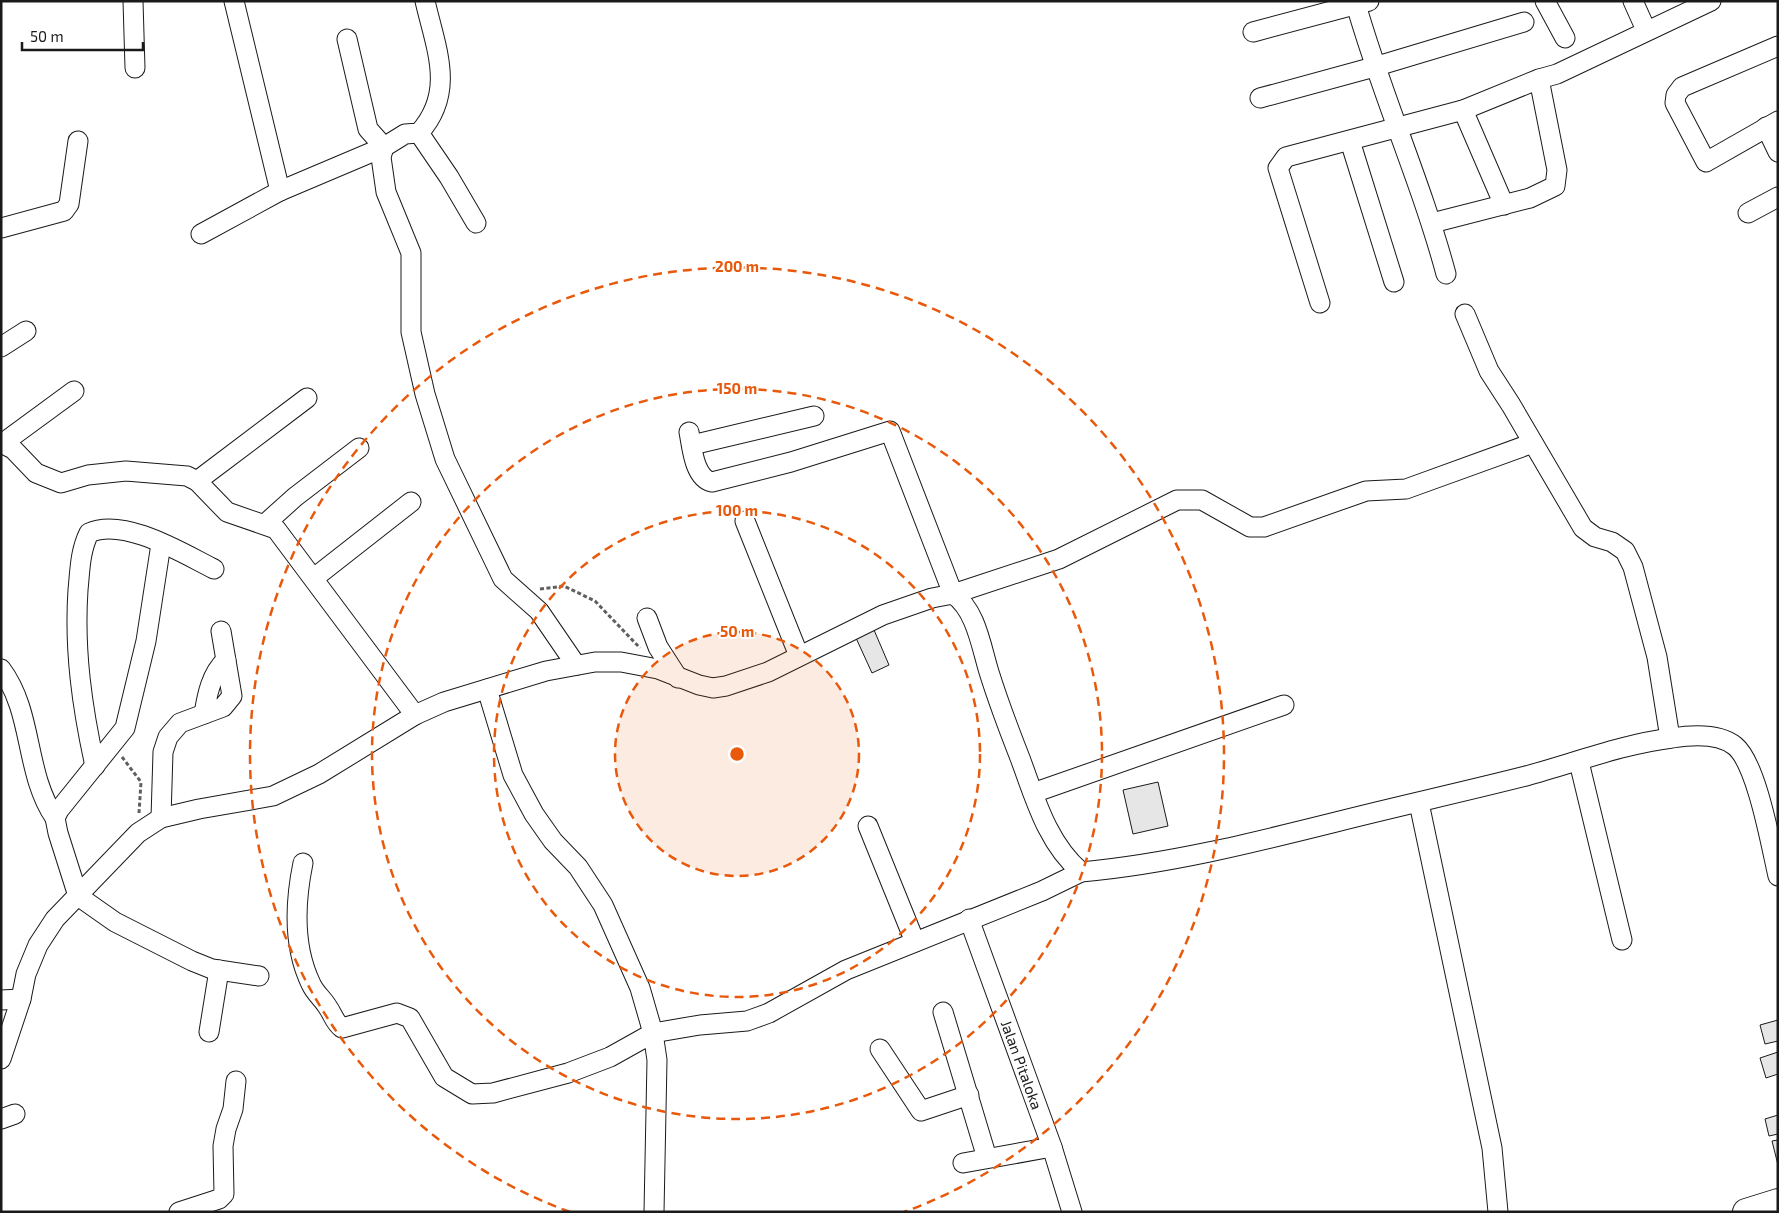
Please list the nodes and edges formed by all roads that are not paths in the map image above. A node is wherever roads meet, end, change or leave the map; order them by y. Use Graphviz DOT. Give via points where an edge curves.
graph roads {
  1 [pos="132,1"];
  2 [pos="234,1"];
  3 [pos="425,1"];
  4 [pos="1545,1"];
  5 [pos="1633,1"];
  6 [pos="1711,1"];
  7 [pos="1360,2"];
  8 [pos="1524,22"];
  9 [pos="1646,30"];
  10 [pos="1253,32"];
  11 [pos="1565,38"];
  12 [pos="347,39"];
  13 [pos="1778,46"];
  14 [pos="135,68"];
  15 [pos="1374,68"];
  16 [pos="1538,79"];
  17 [pos="1260,98"];
  18 [pos="1463,110"];
  19 [pos="1772,124"];
  20 [pos="1397,128"];
  21 [pos="418,133"];
  22 [pos="78,141"];
  23 [pos="1350,141"];
  24 [pos="384,147"];
  25 [pos="1778,152"];
  26 [pos="280,191"];
  27 [pos="1778,198"];
  28 [pos="1504,206"];
  29 [pos="1748,213"];
  30 [pos="476,223"];
  31 [pos="1432,223"];
  32 [pos="1,228"];
  33 [pos="201,234"];
  34 [pos="1446,274"];
  35 [pos="1394,282"];
  36 [pos="1320,303"];
  37 [pos="1465,314"];
  38 [pos="26,331"];
  39 [pos="1,348"];
  40 [pos="74,391"];
  41 [pos="307,398"];
  42 [pos="814,416"];
  43 [pos="2,443"];
  44 [pos="1533,443"];
  45 [pos="359,448"];
  46 [pos="197,481"];
  47 [pos="411,502"];
  48 [pos="745,520"];
  49 [pos="265,524"];
  50 [pos="161,544"];
  51 [pos="214,569"];
  52 [pos="314,578"];
  53 [pos="953,594"];
  54 [pos="647,618"];
  55 [pos="221,631"];
  56 [pos="800,656"];
  57 [pos="576,665"];
  58 [pos="1,669"];
  59 [pos="678,678"];
  60 [pos="487,689"];
  61 [pos="1284,704"];
  62 [pos="415,715"];
  63 [pos="1670,738"];
  64 [pos="1579,762"];
  65 [pos="95,766"];
  66 [pos="1033,792"];
  67 [pos="1419,803"];
  68 [pos="55,818"];
  69 [pos="161,818"];
  70 [pos="868,826"];
  71 [pos="303,863"];
  72 [pos="1081,872"];
  73 [pos="1778,876"];
  74 [pos="78,896"];
  75 [pos="969,919"];
  76 [pos="1622,940"];
  77 [pos="914,942"];
  78 [pos="219,970"];
  79 [pos="259,976"];
  80 [pos="21,998"];
  81 [pos="1,1000"];
  82 [pos="943,1012"];
  83 [pos="209,1032"];
  84 [pos="653,1032"];
  85 [pos="880,1050"];
  86 [pos="1,1058"];
  87 [pos="236,1081"];
  88 [pos="968,1095"];
  89 [pos="1052,1147"];
  90 [pos="987,1158"];
  91 [pos="963,1163"];
  92 [pos="1778,1202"];
  93 [pos="179,1212"];
  94 [pos="654,1212"];
  95 [pos="1072,1212"];
  96 [pos="1498,1212"];
  97 [pos="1746,1212"];
  1 -- 14 [label="street"];
  2 -- 26 [label="street"];
  3 -- 21 [label="street" via="442,80 436,109"];
  4 -- 11 [label="street"];
  5 -- 9 [label="street"];
  6 -- 9 [label="street"];
  7 -- 10 [label="street"];
  7 -- 15 [label="street"];
  8 -- 15 [label="street"];
  9 -- 16 [label="street" via="1558,74"];
  12 -- 24 [label="street" via="368,129"];
  13 -- 19 [label="street" via="1682,87 1675,103 1706,162"];
  15 -- 17 [label="street"];
  15 -- 20 [label="street"];
  16 -- 18 [label="street"];
  16 -- 28 [label="street" via="1557,181 1555,186 1530,198"];
  18 -- 20 [label="street"];
  18 -- 28 [label="street"];
  19 -- 25 [label="street"];
  20 -- 23 [label="street"];
  20 -- 31 [label="street"];
  21 -- 24 [label="street" via="405,134"];
  21 -- 30 [label="street"];
  22 -- 32 [label="street" via="69,204 64,210"];
  23 -- 35 [label="street"];
  23 -- 36 [label="street" via="1286,157 1278,168"];
  24 -- 26 [label="street"];
  24 -- 57 [label="street" via="381,157 386,192 411,253 411,332 425,394 446,460 503,579 539,612"];
  26 -- 33 [label="street"];
  27 -- 29 [label="street"];
  28 -- 31 [label="street"];
  31 -- 34 [label="street"];
  37 -- 44 [label="street" via="1489,371"];
  38 -- 39 [label="street"];
  40 -- 43 [label="street"];
  41 -- 46 [label="street"];
  42 -- 53 [label="street" via="690,438 699,470 707,481 712,482 890,431"];
  43 -- 46 [label="street" via="13,449 36,473 61,482 126,471 187,476"];
  44 -- 53 [label="street" via="1406,489 1366,491 1264,527 1250,527 1202,500 1177,500 1059,559"];
  44 -- 63 [label="street" via="1583,528 1594,537 1612,542 1625,551 1633,567 1657,656"];
  45 -- 49 [label="street"];
  46 -- 49 [label="street" via="227,512"];
  47 -- 52 [label="street"];
  48 -- 56 [label="street"];
  49 -- 52 [label="street" via="276,529"];
  50 -- 51 [label="street"];
  50 -- 65 [label="street" via="146,641 125,728"];
  50 -- 65 [label="street" via="110,528 89,533 83,545 77,605 78,675"];
  52 -- 62 [label="street"];
  53 -- 56 [label="street" via="883,615"];
  53 -- 66 [label="street" via="964,602 971,616"];
  54 -- 59 [label="street" via="661,652"];
  55 -- 69 [label="street" via="232,696 223,707 180,723 168,737 161,768"];
  56 -- 59 [label="street" via="768,672 726,686 714,688"];
  57 -- 59 [label="street" via="621,662 658,669"];
  57 -- 60 [label="street"];
  58 -- 68 [label="street" via="17,696 36,780"];
  60 -- 62 [label="street"];
  60 -- 84 [label="street" via="513,776 534,814 578,867 603,905 640,988"];
  61 -- 66 [label="street"];
  62 -- 69 [label="street" via="319,774 273,796"];
  63 -- 64 [label="street"];
  63 -- 73 [label="street" via="1724,740 1735,746 1746,760 1754,779"];
  64 -- 67 [label="street"];
  64 -- 76 [label="street"];
  65 -- 68 [label="street"];
  66 -- 72 [label="street" via="1058,847"];
  67 -- 72 [label="street" via="1246,845"];
  67 -- 96 [label="street" via="1492,1148"];
  68 -- 74 [label="street"];
  69 -- 74 [label="street" via="138,833"];
  70 -- 77 [label="street"];
  71 -- 84 [label="street" via="297,891 302,954 311,985 337,1024 342,1028 397,1013 410,1018 444,1077 472,1094 493,1093 568,1073 610,1057"];
  72 -- 75 [label="street"];
  74 -- 78 [label="street" via="115,922 192,961"];
  74 -- 80 [label="street" via="55,919 38,945 31,958"];
  75 -- 77 [label="street"];
  75 -- 89 [label="street, Jalan Pitaloka"];
  77 -- 84 [label="street" via="846,970 769,1014 747,1021"];
  78 -- 79 [label="street"];
  78 -- 83 [label="street"];
  80 -- 81 [label="street"];
  80 -- 86 [label="street"];
  82 -- 88 [label="street"];
  84 -- 94 [label="street" via="658,1060"];
  85 -- 88 [label="street" via="921,1111"];
  87 -- 93 [label="street" via="233,1109 222,1146 224,1194 219,1199"];
  88 -- 90 [label="street"];
  89 -- 90 [label="street"];
  89 -- 95 [label="street, Jalan Pitaloka"];
  90 -- 91 [label="street"];
  92 -- 97 [label="highway"];
}
